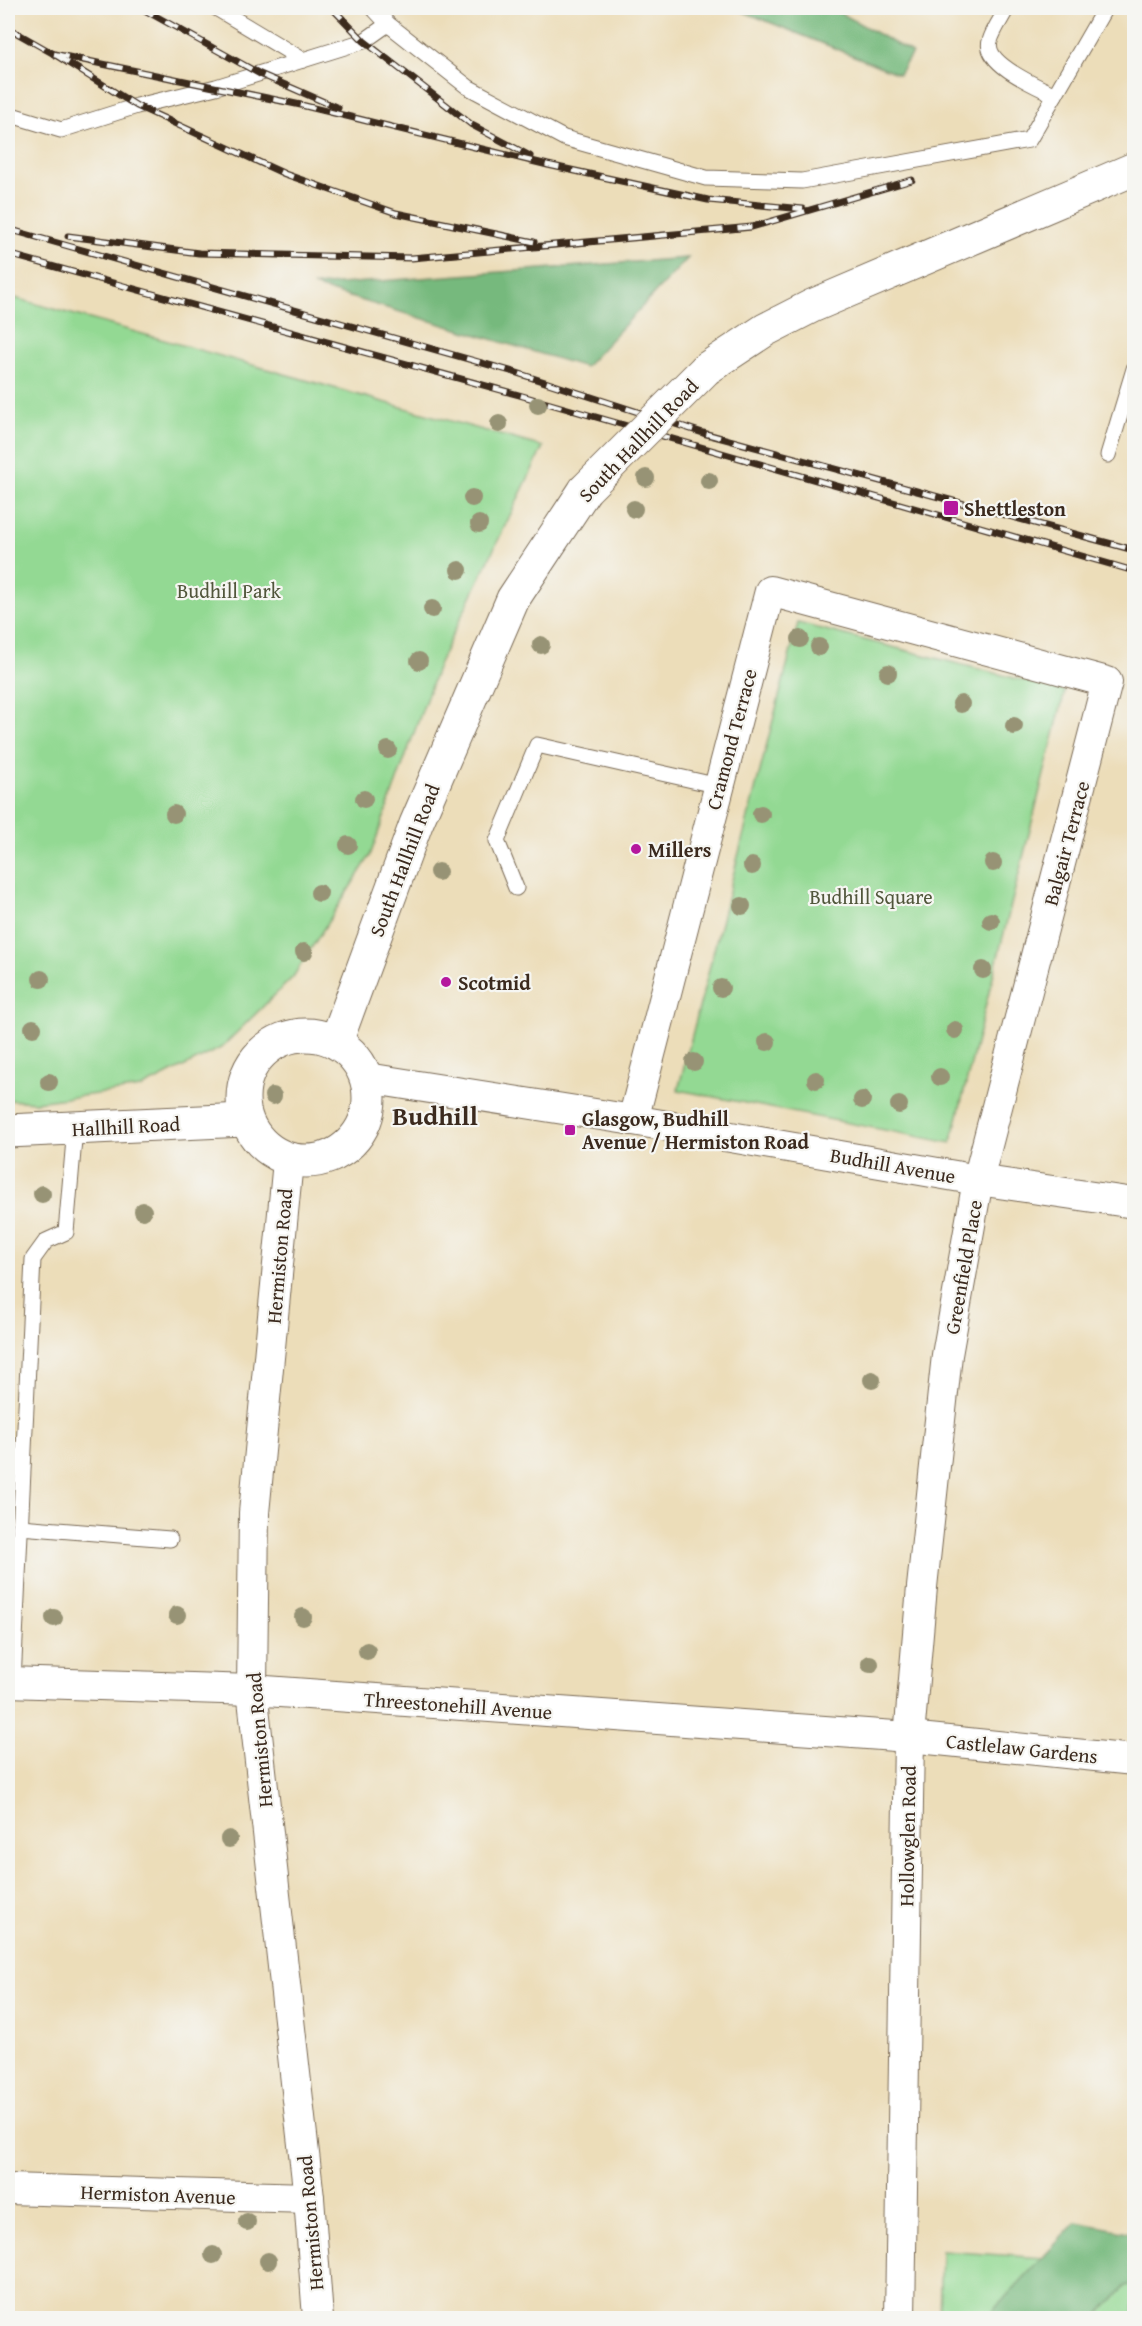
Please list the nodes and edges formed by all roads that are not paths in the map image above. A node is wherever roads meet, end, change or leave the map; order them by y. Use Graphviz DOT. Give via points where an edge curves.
graph roads {
  1 [pos="216,8"];
  2 [pos="373,8"];
  3 [pos="1007,8"];
  4 [pos="1105,8"];
  5 [pos="388,24"];
  6 [pos="303,60"];
  7 [pos="1055,95"];
  8 [pos="8,114"];
  9 [pos="1134,169"];
  10 [pos="1134,369"];
  11 [pos="1108,455"];
  12 [pos="932,636"];
  13 [pos="719,786"];
  14 [pos="516,888"];
  15 [pos="336,1042"];
  16 [pos="367,1078"];
  17 [pos="244,1120"];
  18 [pos="633,1120"];
  19 [pos="75,1128"];
  20 [pos="8,1131"];
  21 [pos="288,1161"];
  22 [pos="978,1180"];
  23 [pos="1134,1203"];
  24 [pos="947,1355"];
  25 [pos="20,1527"];
  26 [pos="170,1539"];
  27 [pos="10,1682"];
  28 [pos="252,1690"];
  29 [pos="909,1737"];
  30 [pos="1134,1760"];
  31 [pos="8,2189"];
  32 [pos="309,2198"];
  33 [pos="318,2319"];
  34 [pos="900,2319"];
  1 -- 6 [label="lane"];
  2 -- 5 [label="lane"];
  3 -- 7 [label="lane" via="989,43 992,56 1008,70"];
  4 -- 7 [label="lane"];
  5 -- 6 [label="lane" via="364,41"];
  5 -- 7 [label="lane" via="468,87 564,138 706,178 802,181 1029,140"];
  6 -- 8 [label="lane" via="61,130"];
  9 -- 15 [label="street, South Hallhill Road, bridge" via="812,306 765,330 706,369 585,490 513,599 416,824"];
  10 -- 11 [label="lane"];
  12 -- 13 [label="street, Cramond Terrace" via="770,591"];
  12 -- 22 [label="street, Balgair Terrace" via="1107,682"];
  13 -- 14 [label="lane" via="537,745 497,841"];
  13 -- 18 [label="street, Cramond Terrace"];
  15 -- 16 [label="street" via="354,1055"];
  15 -- 17 [label="street" via="312,1034 296,1034 260,1052 241,1090"];
  16 -- 18 [label="street, Budhill Avenue"];
  16 -- 21 [label="street" via="369,1113 348,1147 317,1162"];
  17 -- 19 [label="street, Hallhill Road"];
  17 -- 21 [label="street" via="266,1149"];
  18 -- 22 [label="street, Budhill Avenue"];
  19 -- 20 [label="street, Hallhill Road"];
  19 -- 25 [label="lane" via="66,1232 46,1241 33,1259"];
  21 -- 28 [label="street, Hermiston Road" via="254,1513"];
  22 -- 23 [label="street, Budhill Avenue"];
  22 -- 24 [label="street, Greenfield Place"];
  24 -- 29 [label="street, Hollowglen Road"];
  25 -- 26 [label="lane"];
  25 -- 27 [label="lane"];
  27 -- 28 [label="street, Threestonehill Avenue"];
  28 -- 29 [label="street, Threestonehill Avenue"];
  28 -- 32 [label="street, Hermiston Road"];
  29 -- 30 [label="street, Castlelaw Gardens"];
  29 -- 34 [label="street, Hollowglen Road"];
  31 -- 32 [label="street, Hermiston Avenue"];
  32 -- 33 [label="street, Hermiston Road"];
}
